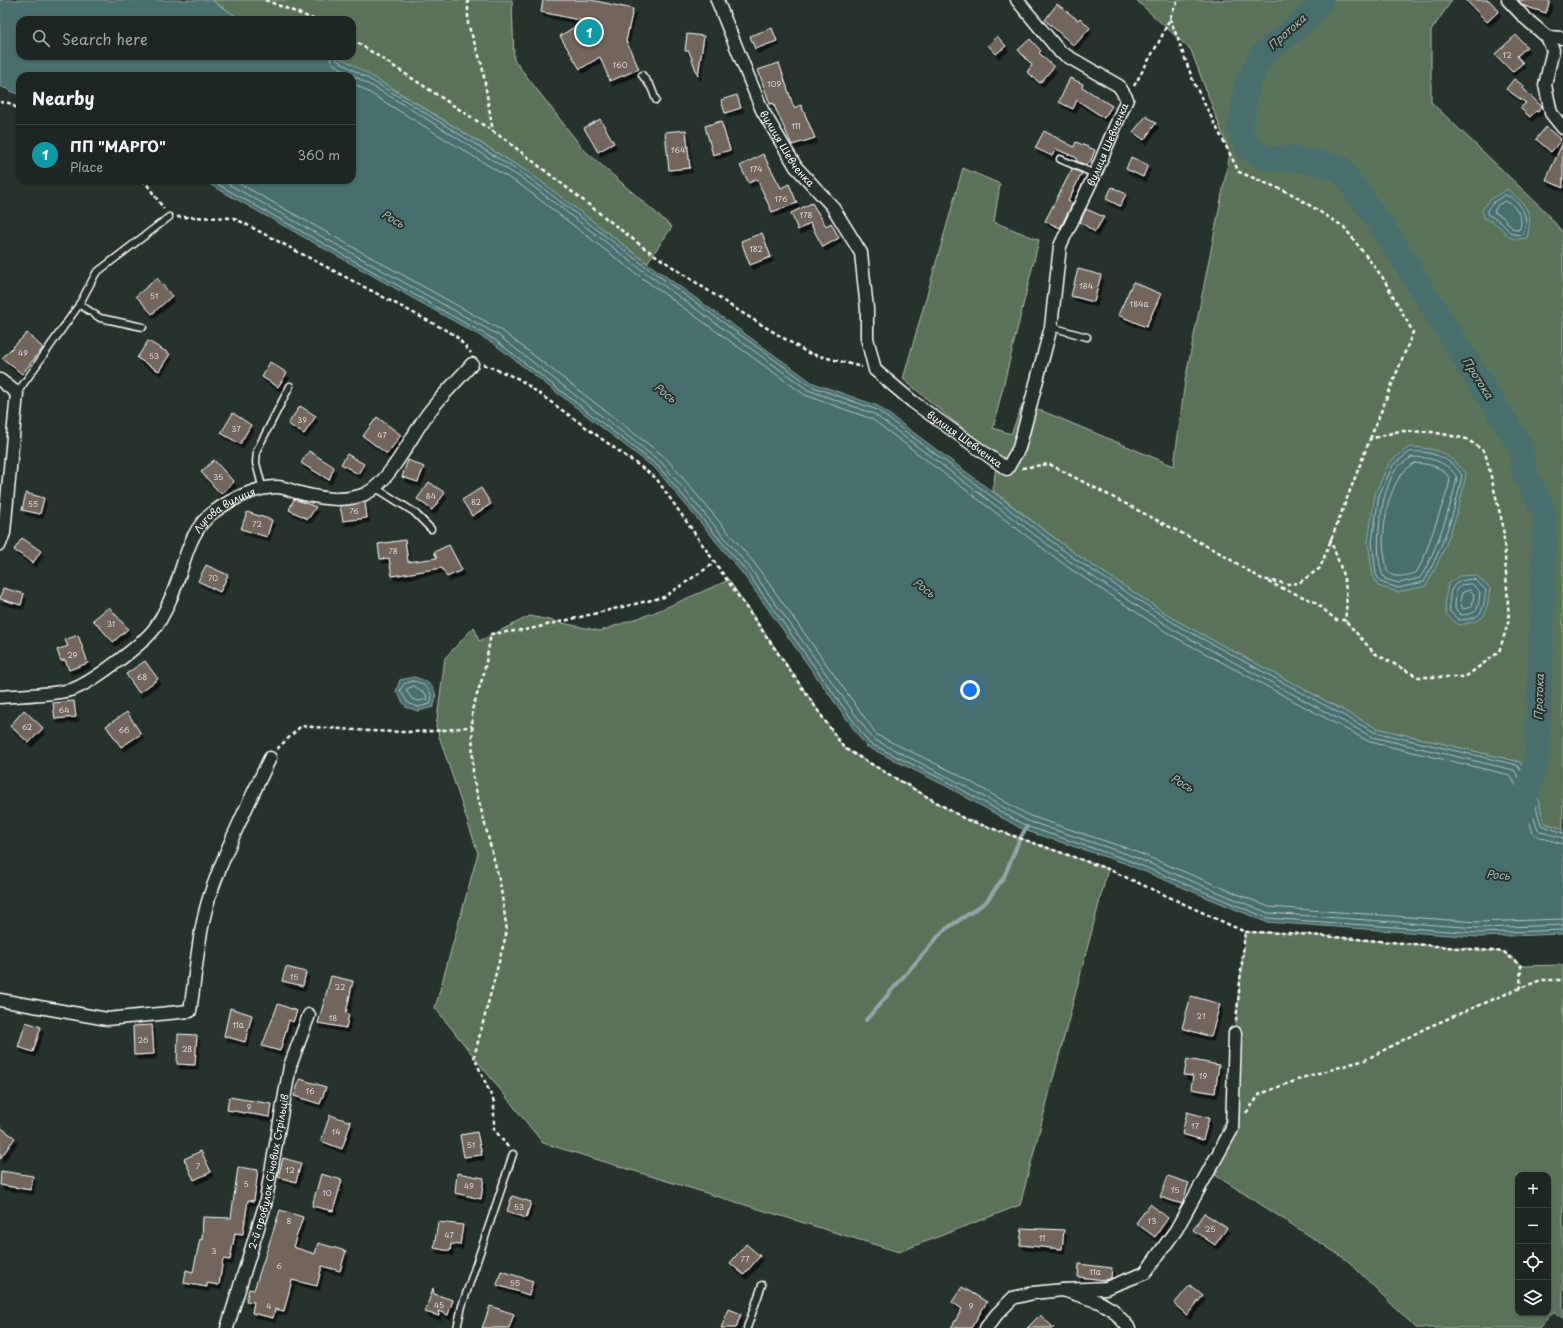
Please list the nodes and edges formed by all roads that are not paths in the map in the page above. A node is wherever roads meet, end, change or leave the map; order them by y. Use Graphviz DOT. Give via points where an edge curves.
graph roads {
  1 [pos="717,0"];
  2 [pos="1017,0"];
  3 [pos="1508,0"];
  4 [pos="1547,37"];
  5 [pos="1563,38"];
  6 [pos="642,75"];
  7 [pos="656,100"];
  8 [pos="1563,128"];
  9 [pos="1060,159"];
  10 [pos="1095,174"];
  11 [pos="169,216"];
  12 [pos="79,304"];
  13 [pos="143,327"];
  14 [pos="1051,327"];
  15 [pos="1087,337"];
  16 [pos="472,364"];
  17 [pos="0,380"];
  18 [pos="290,386"];
  19 [pos="17,393"];
  20 [pos="376,488"];
  21 [pos="263,490"];
  22 [pos="431,529"];
  23 [pos="0,544"];
  24 [pos="0,697"];
  25 [pos="270,758"];
  26 [pos="0,1000"];
  27 [pos="309,1015"];
  28 [pos="1235,1033"];
  29 [pos="513,1154"];
  30 [pos="762,1286"];
  31 [pos="1063,1290"];
  32 [pos="227,1328"];
  33 [pos="457,1328"];
  34 [pos="747,1328"];
  35 [pos="986,1328"];
  36 [pos="1129,1328"];
  1 -- 14 [label="street, вулиця Шевченка" via="762,110 796,167 832,206 861,253 867,309 867,338 875,370 912,402 1007,469 1019,448"];
  2 -- 10 [label="street, вулиця Шевченка" via="1060,52 1119,86 1128,99"];
  3 -- 4 [label="street"];
  4 -- 5 [label="street"];
  4 -- 8 [label="street" via="1552,50 1545,86 1552,113"];
  6 -- 7 [label="lane"];
  9 -- 10 [label="lane"];
  10 -- 14 [label="street, вулиця Шевченка" via="1060,246"];
  11 -- 12 [label="lane" via="96,273"];
  12 -- 13 [label="lane" via="100,318"];
  12 -- 19 [label="lane"];
  14 -- 15 [label="lane"];
  16 -- 20 [label="street, Лугова вулиця" via="431,410"];
  17 -- 19 [label="street"];
  18 -- 21 [label="lane" via="257,450 256,463"];
  19 -- 23 [label="street" via="4,533"];
  20 -- 21 [label="street, Лугова вулиця" via="364,494 342,499 321,498 278,487"];
  20 -- 22 [label="lane" via="414,512"];
  21 -- 24 [label="street, Лугова вулиця" via="244,495 205,519 189,545 167,608 154,630 132,650 82,685 70,690"];
  25 -- 26 [label="street" via="243,815 209,899 190,1012 108,1019"];
  27 -- 32 [label="street, 2-й провулок Січових Стрільців" via="290,1066 265,1205"];
  28 -- 31 [label="street" via="1232,1130 1176,1230 1144,1273 1106,1288"];
  29 -- 33 [label="lane"];
  30 -- 34 [label="lane"];
  31 -- 35 [label="street" via="1013,1298"];
  31 -- 36 [label="street" via="1099,1302 1113,1310"];
}
